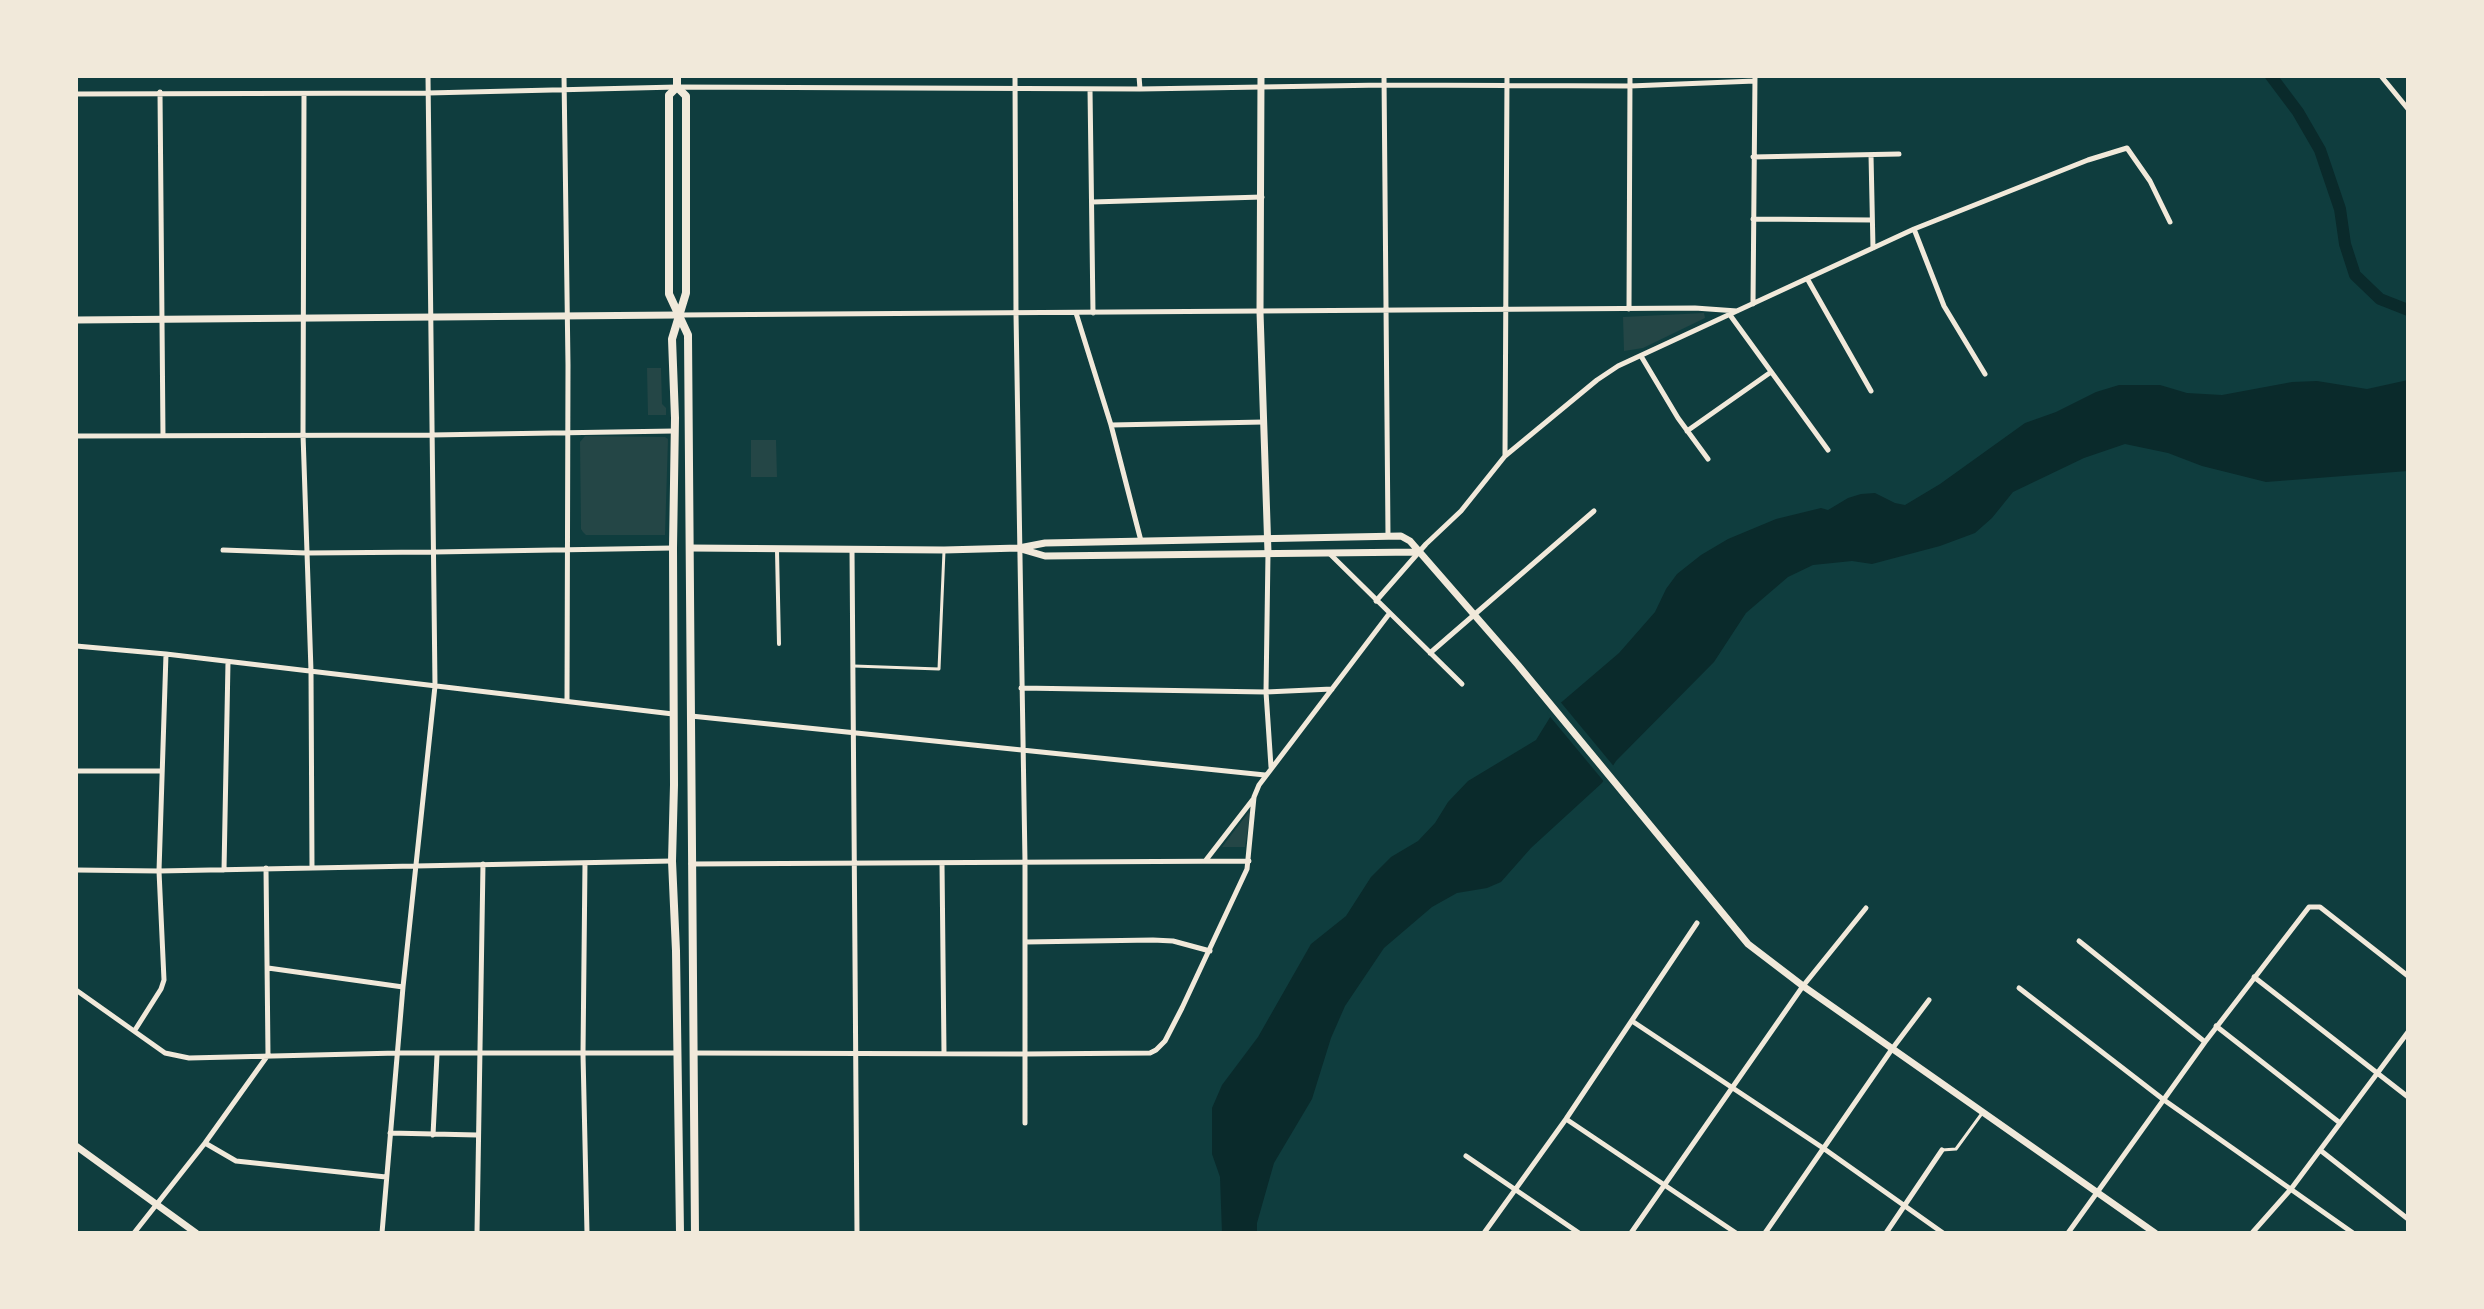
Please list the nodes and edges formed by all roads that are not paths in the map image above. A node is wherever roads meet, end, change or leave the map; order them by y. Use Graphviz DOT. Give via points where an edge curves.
graph roads {
  1 [pos="428,76"];
  2 [pos="564,76"];
  3 [pos="677,76"];
  4 [pos="1015,76"];
  5 [pos="1139,76"];
  6 [pos="1261,76"];
  7 [pos="1384,76"];
  8 [pos="1507,76"];
  9 [pos="1630,76"];
  10 [pos="2381,76"];
  11 [pos="1755,78"];
  12 [pos="1384,85"];
  13 [pos="1261,86"];
  14 [pos="1507,86"];
  15 [pos="1630,86"];
  16 [pos="677,87"];
  17 [pos="1016,88"];
  18 [pos="564,89"];
  19 [pos="1090,89"];
  20 [pos="1140,89"];
  21 [pos="160,92"];
  22 [pos="428,93"];
  23 [pos="76,94"];
  24 [pos="304,94"];
  25 [pos="2408,109"];
  26 [pos="1899,154"];
  27 [pos="1871,155"];
  28 [pos="1753,157"];
  29 [pos="1262,197"];
  30 [pos="1092,202"];
  31 [pos="1753,219"];
  32 [pos="1872,220"];
  33 [pos="2170,222"];
  34 [pos="1914,229"];
  35 [pos="1873,248"];
  36 [pos="1808,280"];
  37 [pos="1753,304"];
  38 [pos="1629,309"];
  39 [pos="1387,310"];
  40 [pos="1507,311"];
  41 [pos="1260,312"];
  42 [pos="1076,313"];
  43 [pos="1093,313"];
  44 [pos="1734,313"];
  45 [pos="1016,314"];
  46 [pos="678,315"];
  47 [pos="567,316"];
  48 [pos="161,318"];
  49 [pos="304,318"];
  50 [pos="430,319"];
  51 [pos="76,320"];
  52 [pos="1641,356"];
  53 [pos="1771,372"];
  54 [pos="1985,374"];
  55 [pos="1871,391"];
  56 [pos="1264,422"];
  57 [pos="1111,425"];
  58 [pos="675,431"];
  59 [pos="1687,431"];
  60 [pos="568,433"];
  61 [pos="303,434"];
  62 [pos="431,435"];
  63 [pos="76,436"];
  64 [pos="163,436"];
  65 [pos="1828,450"];
  66 [pos="1505,456"];
  67 [pos="1708,459"];
  68 [pos="1594,511"];
  69 [pos="1388,535"];
  70 [pos="1267,538"];
  71 [pos="1141,542"];
  72 [pos="690,547"];
  73 [pos="673,548"];
  74 [pos="1019,548"];
  75 [pos="852,549"];
  76 [pos="223,550"];
  77 [pos="568,550"];
  78 [pos="944,550"];
  79 [pos="777,551"];
  80 [pos="434,552"];
  81 [pos="1419,552"];
  82 [pos="306,553"];
  83 [pos="1268,553"];
  84 [pos="1330,554"];
  85 [pos="1376,601"];
  86 [pos="1473,613"];
  87 [pos="1389,614"];
  88 [pos="779,644"];
  89 [pos="76,646"];
  90 [pos="1430,653"];
  91 [pos="166,654"];
  92 [pos="228,662"];
  93 [pos="854,666"];
  94 [pos="311,671"];
  95 [pos="1462,684"];
  96 [pos="435,686"];
  97 [pos="1021,688"];
  98 [pos="1332,689"];
  99 [pos="1266,692"];
  100 [pos="567,701"];
  101 [pos="673,714"];
  102 [pos="690,716"];
  103 [pos="853,731"];
  104 [pos="1021,751"];
  105 [pos="1271,768"];
  106 [pos="76,771"];
  107 [pos="161,771"];
  108 [pos="1265,775"];
  109 [pos="1254,797"];
  110 [pos="672,861"];
  111 [pos="1025,861"];
  112 [pos="1206,861"];
  113 [pos="1249,861"];
  114 [pos="585,863"];
  115 [pos="942,863"];
  116 [pos="483,864"];
  117 [pos="691,864"];
  118 [pos="854,865"];
  119 [pos="417,866"];
  120 [pos="312,867"];
  121 [pos="266,868"];
  122 [pos="76,870"];
  123 [pos="224,870"];
  124 [pos="159,871"];
  125 [pos="1866,908"];
  126 [pos="1697,923"];
  127 [pos="2079,941"];
  128 [pos="1025,942"];
  129 [pos="1210,951"];
  130 [pos="268,968"];
  131 [pos="2408,976"];
  132 [pos="2254,977"];
  133 [pos="1803,986"];
  134 [pos="403,987"];
  135 [pos="2019,988"];
  136 [pos="76,990"];
  137 [pos="1929,1000"];
  138 [pos="1632,1021"];
  139 [pos="2216,1026"];
  140 [pos="135,1030"];
  141 [pos="2408,1032"];
  142 [pos="2205,1042"];
  143 [pos="1892,1049"];
  144 [pos="398,1053"];
  145 [pos="677,1053"];
  146 [pos="694,1053"];
  147 [pos="855,1053"];
  148 [pos="944,1053"];
  149 [pos="583,1054"];
  150 [pos="1026,1054"];
  151 [pos="268,1055"];
  152 [pos="437,1055"];
  153 [pos="480,1055"];
  154 [pos="2377,1073"];
  155 [pos="1732,1087"];
  156 [pos="2408,1097"];
  157 [pos="2164,1100"];
  158 [pos="1983,1112"];
  159 [pos="1566,1119"];
  160 [pos="1025,1123"];
  161 [pos="2340,1123"];
  162 [pos="390,1133"];
  163 [pos="433,1135"];
  164 [pos="477,1135"];
  165 [pos="205,1143"];
  166 [pos="76,1146"];
  167 [pos="1823,1148"];
  168 [pos="1942,1150"];
  169 [pos="2320,1150"];
  170 [pos="1466,1156"];
  171 [pos="386,1177"];
  172 [pos="1664,1184"];
  173 [pos="2291,1189"];
  174 [pos="1515,1190"];
  175 [pos="2098,1192"];
  176 [pos="155,1204"];
  177 [pos="1905,1205"];
  178 [pos="2408,1219"];
  179 [pos="134,1233"];
  180 [pos="196,1233"];
  181 [pos="382,1233"];
  182 [pos="477,1233"];
  183 [pos="587,1233"];
  184 [pos="680,1233"];
  185 [pos="695,1233"];
  186 [pos="857,1233"];
  187 [pos="1484,1233"];
  188 [pos="1579,1233"];
  189 [pos="1631,1233"];
  190 [pos="1736,1233"];
  191 [pos="1765,1233"];
  192 [pos="1886,1233"];
  193 [pos="1943,1233"];
  194 [pos="2068,1233"];
  195 [pos="2155,1233"];
  196 [pos="2252,1233"];
  197 [pos="2353,1233"];
  1 -- 22 [label="street"];
  2 -- 18 [label="street"];
  3 -- 16 [label="main road"];
  4 -- 17 [label="street"];
  5 -- 20 [label="street"];
  6 -- 13 [label="main road"];
  7 -- 12 [label="street"];
  8 -- 14 [label="street"];
  9 -- 15 [label="street"];
  10 -- 25 [label="street"];
  11 -- 15 [label="street"];
  11 -- 28 [label="street"];
  12 -- 13 [label="street"];
  12 -- 14 [label="street"];
  12 -- 39 [label="street"];
  13 -- 20 [label="street"];
  13 -- 29 [label="main road"];
  14 -- 15 [label="street"];
  14 -- 40 [label="street"];
  15 -- 38 [label="street"];
  16 -- 17 [label="street"];
  16 -- 18 [label="street"];
  16 -- 46 [label="main road" via="686,96 686,293"];
  16 -- 46 [label="main road" via="669,95 669,294"];
  17 -- 19 [label="street"];
  17 -- 45 [label="street"];
  18 -- 22 [label="street"];
  18 -- 47 [label="street"];
  19 -- 20 [label="street"];
  19 -- 30 [label="street"];
  21 -- 23 [label="street"];
  21 -- 24 [label="street"];
  21 -- 48 [label="street"];
  22 -- 24 [label="street"];
  22 -- 50 [label="street"];
  24 -- 49 [label="street"];
  26 -- 27 [label="street"];
  27 -- 28 [label="street"];
  27 -- 32 [label="street"];
  28 -- 31 [label="street"];
  29 -- 30 [label="street"];
  29 -- 41 [label="main road"];
  30 -- 43 [label="street"];
  31 -- 32 [label="street"];
  31 -- 37 [label="street"];
  32 -- 35 [label="street"];
  33 -- 34 [label="street" via="2127,148"];
  34 -- 35 [label="street"];
  34 -- 54 [label="street" via="1944,306"];
  35 -- 36 [label="street"];
  36 -- 37 [label="street"];
  36 -- 55 [label="street"];
  37 -- 44 [label="street"];
  38 -- 40 [label="street"];
  38 -- 44 [label="street"];
  39 -- 40 [label="street"];
  39 -- 41 [label="street"];
  39 -- 69 [label="street"];
  40 -- 66 [label="street"];
  41 -- 43 [label="street"];
  41 -- 56 [label="main road"];
  42 -- 43 [label="street"];
  42 -- 45 [label="street"];
  42 -- 57 [label="street"];
  44 -- 52 [label="street"];
  44 -- 53 [label="street"];
  45 -- 46 [label="street"];
  45 -- 74 [label="street"];
  46 -- 47 [label="main road"];
  46 -- 58 [label="main road" via="672,339"];
  46 -- 72 [label="main road" via="688,335"];
  47 -- 50 [label="main road"];
  47 -- 60 [label="street"];
  48 -- 49 [label="main road"];
  48 -- 51 [label="main road"];
  48 -- 64 [label="street"];
  49 -- 50 [label="main road"];
  49 -- 61 [label="street"];
  50 -- 62 [label="street"];
  52 -- 59 [label="street"];
  52 -- 66 [label="street" via="1597,380"];
  53 -- 59 [label="street"];
  53 -- 65 [label="street"];
  56 -- 57 [label="street"];
  56 -- 70 [label="main road"];
  57 -- 71 [label="street"];
  58 -- 60 [label="street"];
  58 -- 73 [label="main road"];
  59 -- 67 [label="street"];
  60 -- 62 [label="street"];
  60 -- 77 [label="street"];
  61 -- 62 [label="street"];
  61 -- 64 [label="street"];
  61 -- 82 [label="street"];
  62 -- 80 [label="street"];
  63 -- 64 [label="street"];
  66 -- 81 [label="street"];
  68 -- 86 [label="street"];
  69 -- 70 [label="main road"];
  69 -- 81 [label="main road" via="1401,536"];
  70 -- 71 [label="main road"];
  70 -- 83 [label="main road"];
  71 -- 74 [label="main road"];
  72 -- 73 [label="main road"];
  72 -- 79 [label="main road"];
  72 -- 102 [label="main road"];
  73 -- 77 [label="street"];
  73 -- 101 [label="main road"];
  74 -- 78 [label="main road"];
  74 -- 83 [label="main road" via="1045,556"];
  74 -- 97 [label="street"];
  75 -- 78 [label="main road"];
  75 -- 79 [label="main road"];
  75 -- 93 [label="street"];
  76 -- 82 [label="street"];
  77 -- 80 [label="street"];
  77 -- 100 [label="street"];
  78 -- 93 [label="lane" via="939,669"];
  79 -- 88 [label="street"];
  80 -- 82 [label="street"];
  80 -- 96 [label="street"];
  81 -- 84 [label="main road"];
  81 -- 85 [label="street"];
  81 -- 86 [label="main road"];
  82 -- 94 [label="street"];
  83 -- 84 [label="main road"];
  83 -- 99 [label="street"];
  84 -- 85 [label="street"];
  85 -- 87 [label="street"];
  86 -- 90 [label="street"];
  86 -- 133 [label="main road" via="1723,916 1762,956"];
  87 -- 90 [label="street"];
  87 -- 98 [label="street"];
  89 -- 91 [label="street"];
  90 -- 95 [label="street"];
  91 -- 92 [label="street"];
  91 -- 107 [label="street"];
  92 -- 94 [label="street"];
  92 -- 123 [label="street"];
  93 -- 103 [label="street"];
  94 -- 96 [label="street"];
  94 -- 120 [label="street"];
  96 -- 100 [label="street"];
  96 -- 119 [label="street"];
  97 -- 99 [label="street"];
  97 -- 104 [label="street"];
  98 -- 99 [label="street"];
  98 -- 105 [label="street"];
  99 -- 105 [label="street"];
  100 -- 101 [label="street"];
  101 -- 110 [label="main road"];
  102 -- 103 [label="street"];
  102 -- 117 [label="main road"];
  103 -- 104 [label="street"];
  103 -- 118 [label="street"];
  104 -- 108 [label="street"];
  104 -- 111 [label="street"];
  105 -- 108 [label="street"];
  106 -- 107 [label="street"];
  107 -- 124 [label="street"];
  108 -- 109 [label="street"];
  109 -- 112 [label="street"];
  109 -- 113 [label="street"];
  110 -- 114 [label="street"];
  110 -- 145 [label="main road"];
  111 -- 112 [label="street"];
  111 -- 115 [label="street"];
  111 -- 128 [label="street"];
  112 -- 113 [label="street"];
  113 -- 129 [label="street"];
  114 -- 116 [label="street"];
  114 -- 149 [label="street"];
  115 -- 118 [label="street"];
  115 -- 148 [label="street"];
  116 -- 119 [label="street"];
  116 -- 153 [label="street"];
  117 -- 118 [label="street"];
  117 -- 146 [label="main road"];
  118 -- 147 [label="street"];
  119 -- 120 [label="street"];
  119 -- 134 [label="street"];
  120 -- 121 [label="street"];
  121 -- 123 [label="street"];
  121 -- 130 [label="street"];
  122 -- 124 [label="street"];
  123 -- 124 [label="street"];
  124 -- 140 [label="street" via="164,980"];
  125 -- 133 [label="street"];
  126 -- 138 [label="street"];
  127 -- 142 [label="street"];
  128 -- 129 [label="street" via="1163,941"];
  128 -- 150 [label="street"];
  129 -- 150 [label="street" via="1165,1041 1150,1053"];
  130 -- 134 [label="street"];
  130 -- 151 [label="street"];
  131 -- 132 [label="street" via="2315,905"];
  132 -- 139 [label="street"];
  132 -- 154 [label="street"];
  133 -- 143 [label="main road"];
  133 -- 155 [label="street"];
  134 -- 144 [label="street"];
  135 -- 157 [label="street"];
  136 -- 140 [label="street"];
  137 -- 143 [label="street"];
  138 -- 155 [label="street"];
  138 -- 159 [label="street"];
  139 -- 142 [label="street"];
  139 -- 161 [label="street"];
  140 -- 151 [label="street" via="165,1053 189,1058"];
  141 -- 154 [label="street"];
  142 -- 157 [label="street"];
  143 -- 158 [label="main road"];
  143 -- 167 [label="street"];
  144 -- 151 [label="street"];
  144 -- 152 [label="street"];
  144 -- 162 [label="street"];
  145 -- 149 [label="street"];
  145 -- 184 [label="main road"];
  146 -- 147 [label="street"];
  146 -- 185 [label="main road"];
  147 -- 148 [label="street"];
  147 -- 186 [label="street"];
  148 -- 150 [label="street"];
  149 -- 153 [label="street"];
  149 -- 183 [label="street"];
  150 -- 160 [label="street"];
  151 -- 165 [label="street"];
  152 -- 153 [label="street"];
  152 -- 163 [label="street"];
  153 -- 164 [label="street"];
  154 -- 156 [label="street"];
  154 -- 161 [label="street"];
  155 -- 167 [label="street"];
  155 -- 172 [label="street"];
  157 -- 173 [label="street"];
  157 -- 175 [label="street"];
  158 -- 168 [label="lane" via="1956,1149"];
  158 -- 175 [label="main road"];
  159 -- 172 [label="street"];
  159 -- 174 [label="street"];
  161 -- 169 [label="street"];
  162 -- 163 [label="street"];
  162 -- 171 [label="street"];
  163 -- 164 [label="street"];
  164 -- 182 [label="street"];
  165 -- 171 [label="street" via="236,1161"];
  165 -- 176 [label="street"];
  166 -- 176 [label="main road"];
  167 -- 177 [label="street"];
  167 -- 191 [label="street"];
  168 -- 177 [label="street"];
  169 -- 173 [label="street"];
  169 -- 178 [label="street"];
  170 -- 174 [label="street"];
  171 -- 181 [label="street"];
  172 -- 189 [label="street"];
  172 -- 190 [label="street"];
  173 -- 196 [label="street"];
  173 -- 197 [label="street"];
  174 -- 187 [label="street"];
  174 -- 188 [label="street"];
  175 -- 194 [label="street"];
  175 -- 195 [label="main road"];
  176 -- 179 [label="street"];
  176 -- 180 [label="main road"];
  177 -- 192 [label="street"];
  177 -- 193 [label="street"];
}
